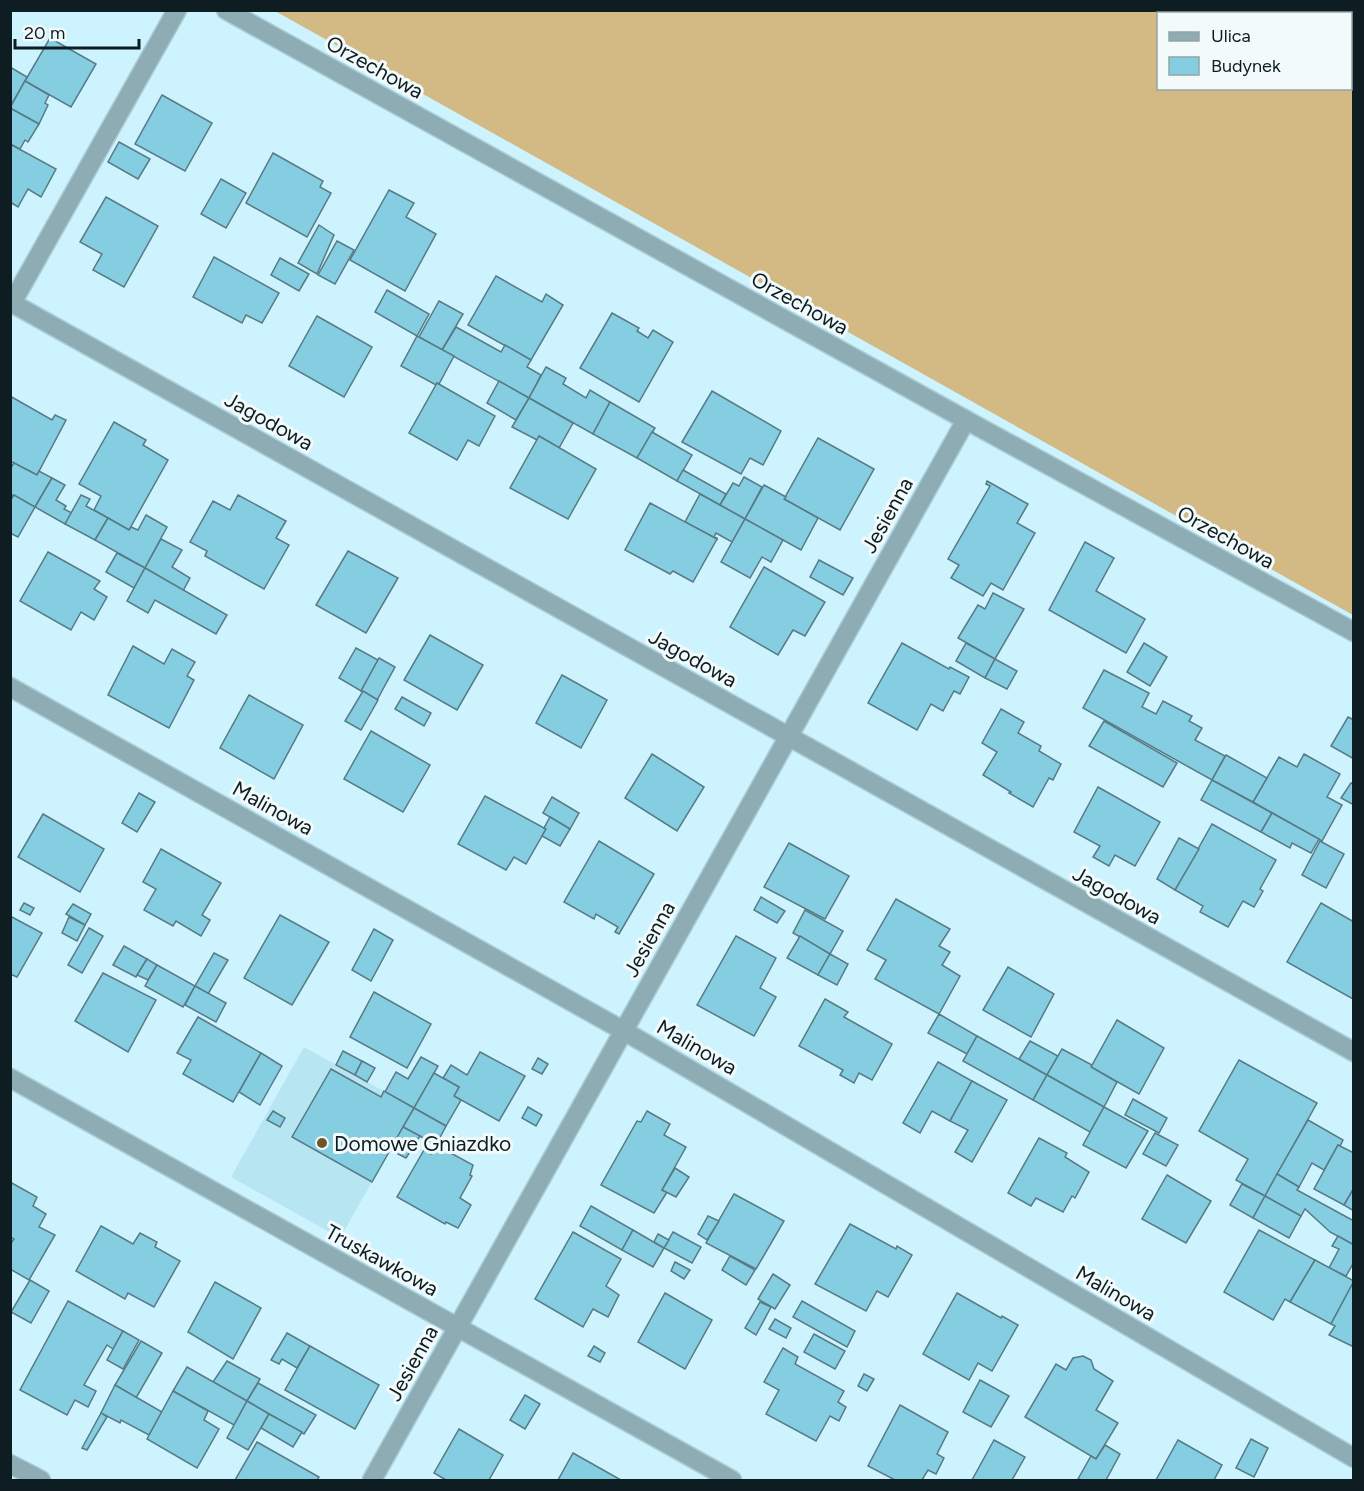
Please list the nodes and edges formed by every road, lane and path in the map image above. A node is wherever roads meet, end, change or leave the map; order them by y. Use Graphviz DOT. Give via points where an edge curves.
graph roads {
  1 [pos="177,10"];
  2 [pos="226,10"];
  3 [pos="11,303"];
  4 [pos="966,420"];
  5 [pos="1353,632"];
  6 [pos="10,687"];
  7 [pos="789,737"];
  8 [pos="624,1031"];
  9 [pos="1353,1052"];
  10 [pos="10,1078"];
  11 [pos="458,1328"];
  12 [pos="1353,1458"];
  13 [pos="10,1464"];
  14 [pos="41,1480"];
  15 [pos="372,1480"];
  16 [pos="732,1480"];
  1 -- 3 [label="street"];
  2 -- 4 [label="street, Orzechowa"];
  3 -- 7 [label="street, Jagodowa"];
  4 -- 5 [label="street, Orzechowa"];
  4 -- 7 [label="street, Jesienna"];
  6 -- 8 [label="street, Malinowa"];
  7 -- 8 [label="street, Jesienna"];
  7 -- 9 [label="street, Jagodowa"];
  8 -- 11 [label="street, Jesienna"];
  8 -- 12 [label="street, Malinowa"];
  10 -- 11 [label="street, Truskawkowa"];
  11 -- 15 [label="street, Jesienna"];
  11 -- 16 [label="street, Truskawkowa"];
  13 -- 14 [label="street"];
}
